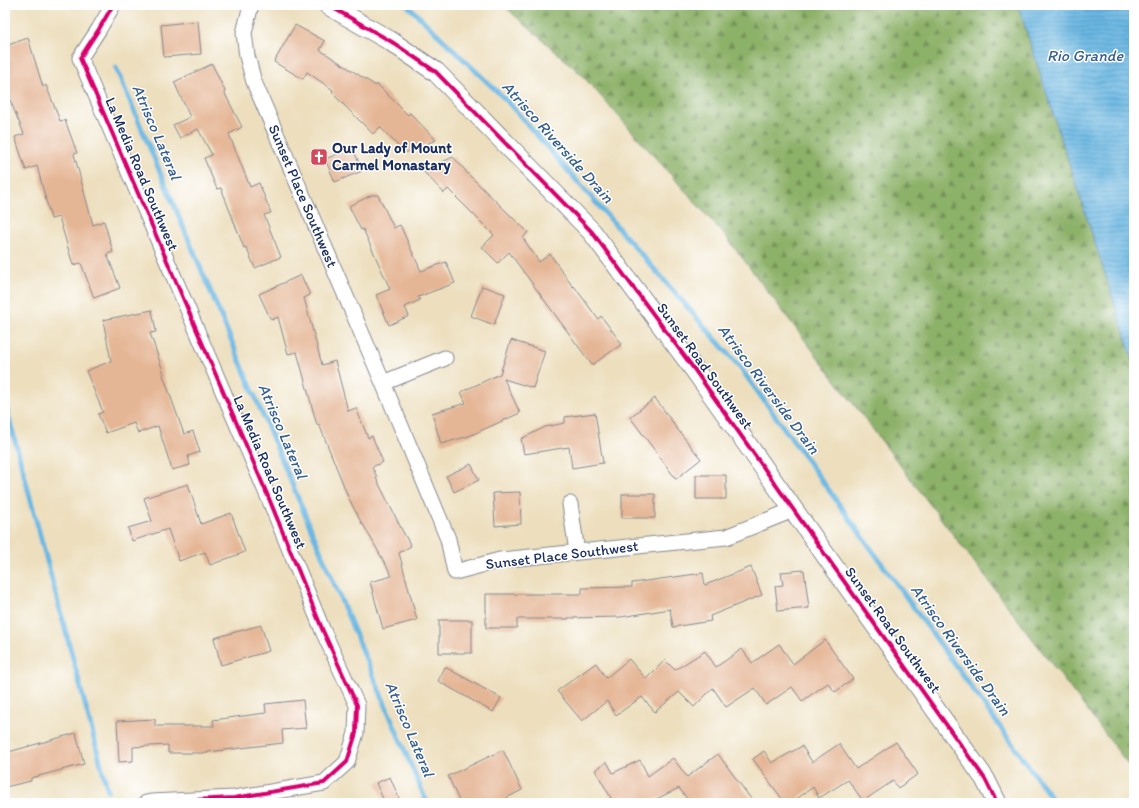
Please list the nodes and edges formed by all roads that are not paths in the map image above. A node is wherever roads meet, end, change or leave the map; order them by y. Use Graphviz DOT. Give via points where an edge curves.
graph roads {
  1 [pos="113,5"];
  2 [pos="251,5"];
  3 [pos="328,5"];
  4 [pos="445,358"];
  5 [pos="383,383"];
  6 [pos="570,504"];
  7 [pos="793,510"];
  8 [pos="577,552"];
  9 [pos="235,800"];
  10 [pos="146,803"];
  11 [pos="997,803"];
  1 -- 9 [label="street, La Media Road Southwest" via="80,58 323,631 357,705 356,733 347,762 324,783"];
  2 -- 5 [label="street, Sunset Place Southwest" via="244,33 254,82"];
  3 -- 7 [label="street, Sunset Road Southwest" via="392,42 436,72 592,232 694,369"];
  4 -- 5 [label="street"];
  5 -- 8 [label="street, Sunset Place Southwest" via="448,539 455,572 500,560"];
  6 -- 8 [label="street"];
  7 -- 8 [label="street, Sunset Place Southwest" via="726,537"];
  7 -- 11 [label="street, Sunset Road Southwest" via="985,779"];
  9 -- 10 [label="street, La Media Road Southwest"];
}
